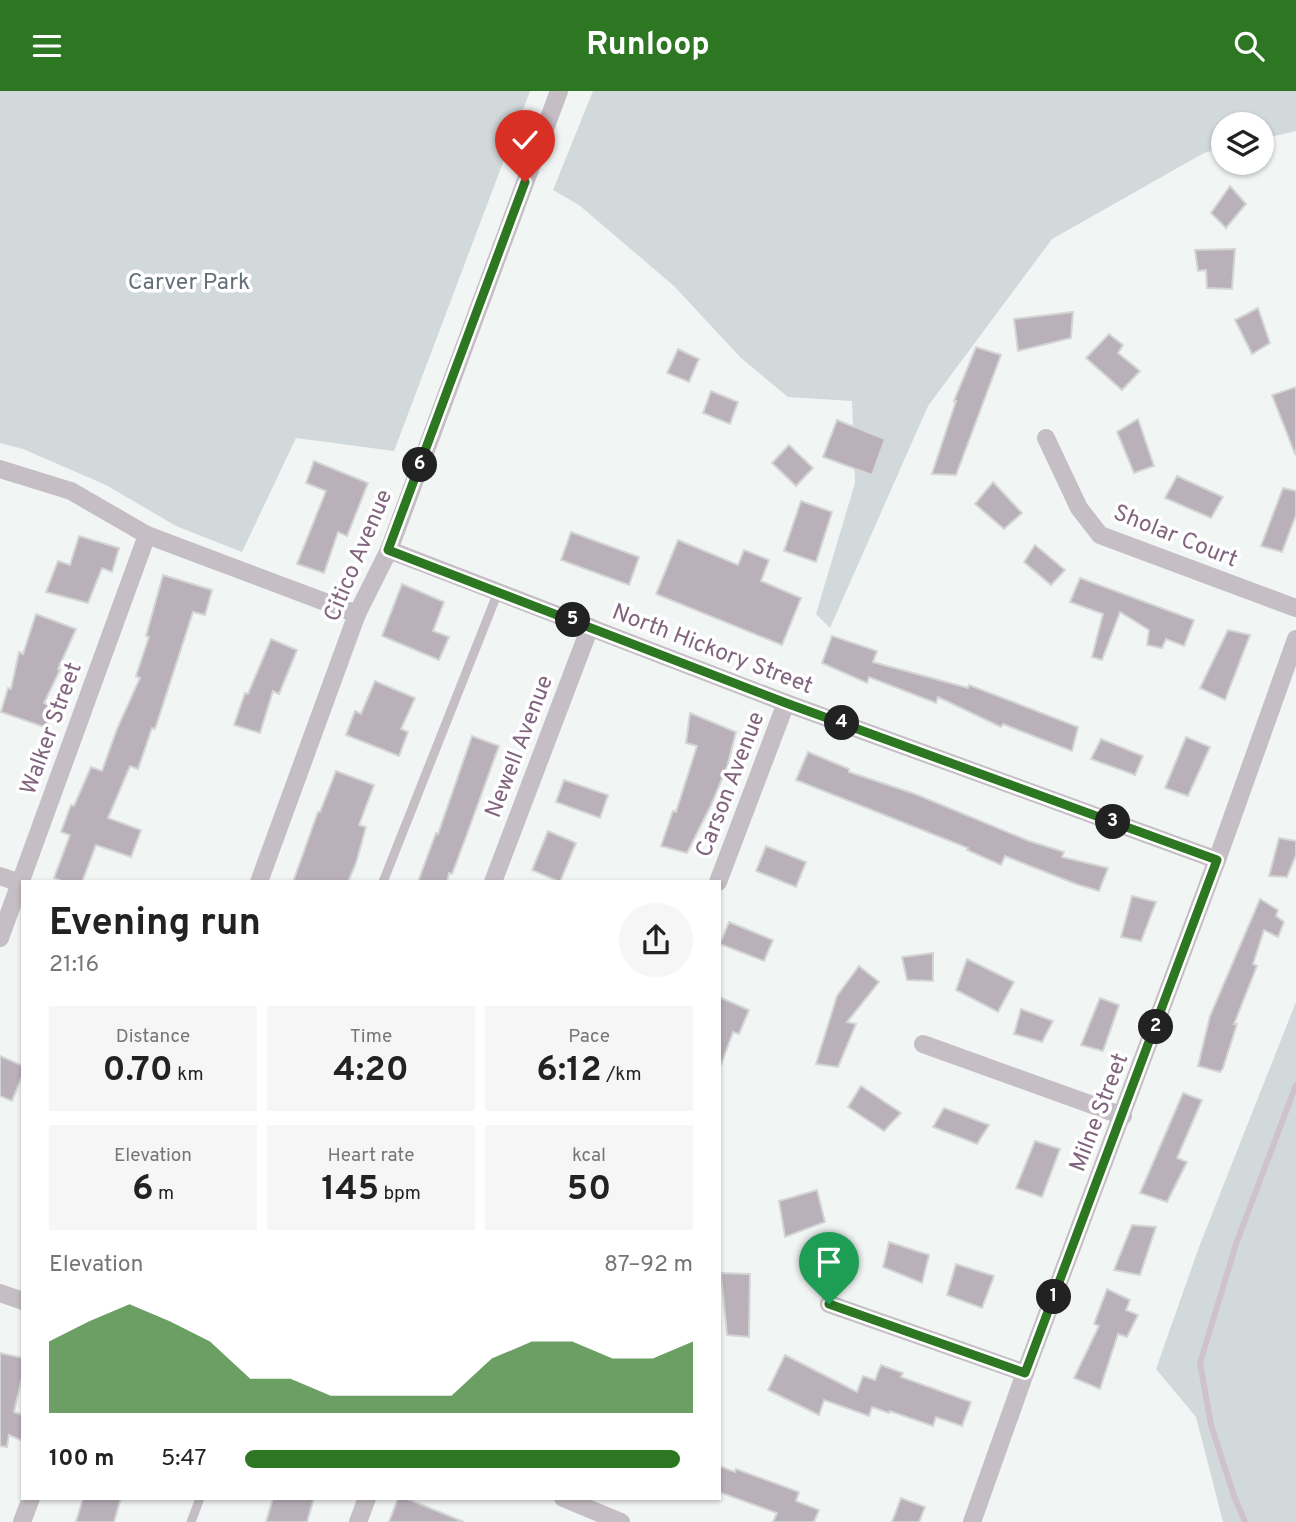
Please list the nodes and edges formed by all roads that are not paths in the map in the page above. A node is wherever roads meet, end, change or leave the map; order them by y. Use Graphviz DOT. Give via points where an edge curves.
graph roads {
  1 [pos="559,91"];
  2 [pos="1046,438"];
  3 [pos="0,470"];
  4 [pos="147,535"];
  5 [pos="388,550"];
  6 [pos="498,592"];
  7 [pos="1296,608"];
  8 [pos="357,614"];
  9 [pos="590,627"];
  10 [pos="1296,639"];
  11 [pos="786,703"];
  12 [pos="1217,860"];
  13 [pos="0,876"];
  14 [pos="22,880"];
  15 [pos="260,880"];
  16 [pos="384,880"];
  17 [pos="494,880"];
  18 [pos="719,880"];
  19 [pos="21,883"];
  20 [pos="0,938"];
  21 [pos="923,1044"];
  22 [pos="1123,1116"];
  23 [pos="0,1293"];
  24 [pos="21,1300"];
  25 [pos="829,1304"];
  26 [pos="1025,1373"];
  27 [pos="30,1500"];
  28 [pos="199,1500"];
  29 [pos="366,1500"];
  30 [pos="568,1500"];
  31 [pos="22,1522"];
  32 [pos="191,1522"];
  33 [pos="358,1522"];
  34 [pos="621,1522"];
  35 [pos="972,1522"];
  1 -- 5 [label="street, Citico Avenue"];
  2 -- 7 [label="street, Sholar Court" via="1079,508 1100,535"];
  3 -- 4 [label="street" via="71,491"];
  4 -- 8 [label="street"];
  4 -- 14 [label="street, Walker Street"];
  5 -- 6 [label="street, North Hickory Street"];
  5 -- 8 [label="street, Citico Avenue"];
  6 -- 9 [label="street, North Hickory Street"];
  6 -- 16 [label="lane"];
  8 -- 15 [label="street, Citico Avenue"];
  9 -- 11 [label="street, North Hickory Street"];
  9 -- 17 [label="street, Newell Avenue"];
  10 -- 12 [label="street, Milne Street"];
  11 -- 12 [label="street, North Hickory Street"];
  11 -- 18 [label="street, Carson Avenue"];
  12 -- 22 [label="street, Milne Street"];
  13 -- 19 [label="street"];
  19 -- 20 [label="street, Walker Street"];
  21 -- 22 [label="street"];
  22 -- 26 [label="street, Milne Street"];
  23 -- 24 [label="street"];
  25 -- 26 [label="street"];
  26 -- 35 [label="street, Milne Street"];
  27 -- 31 [label="street"];
  28 -- 32 [label="lane"];
  29 -- 33 [label="street"];
  30 -- 34 [label="street"];
}
